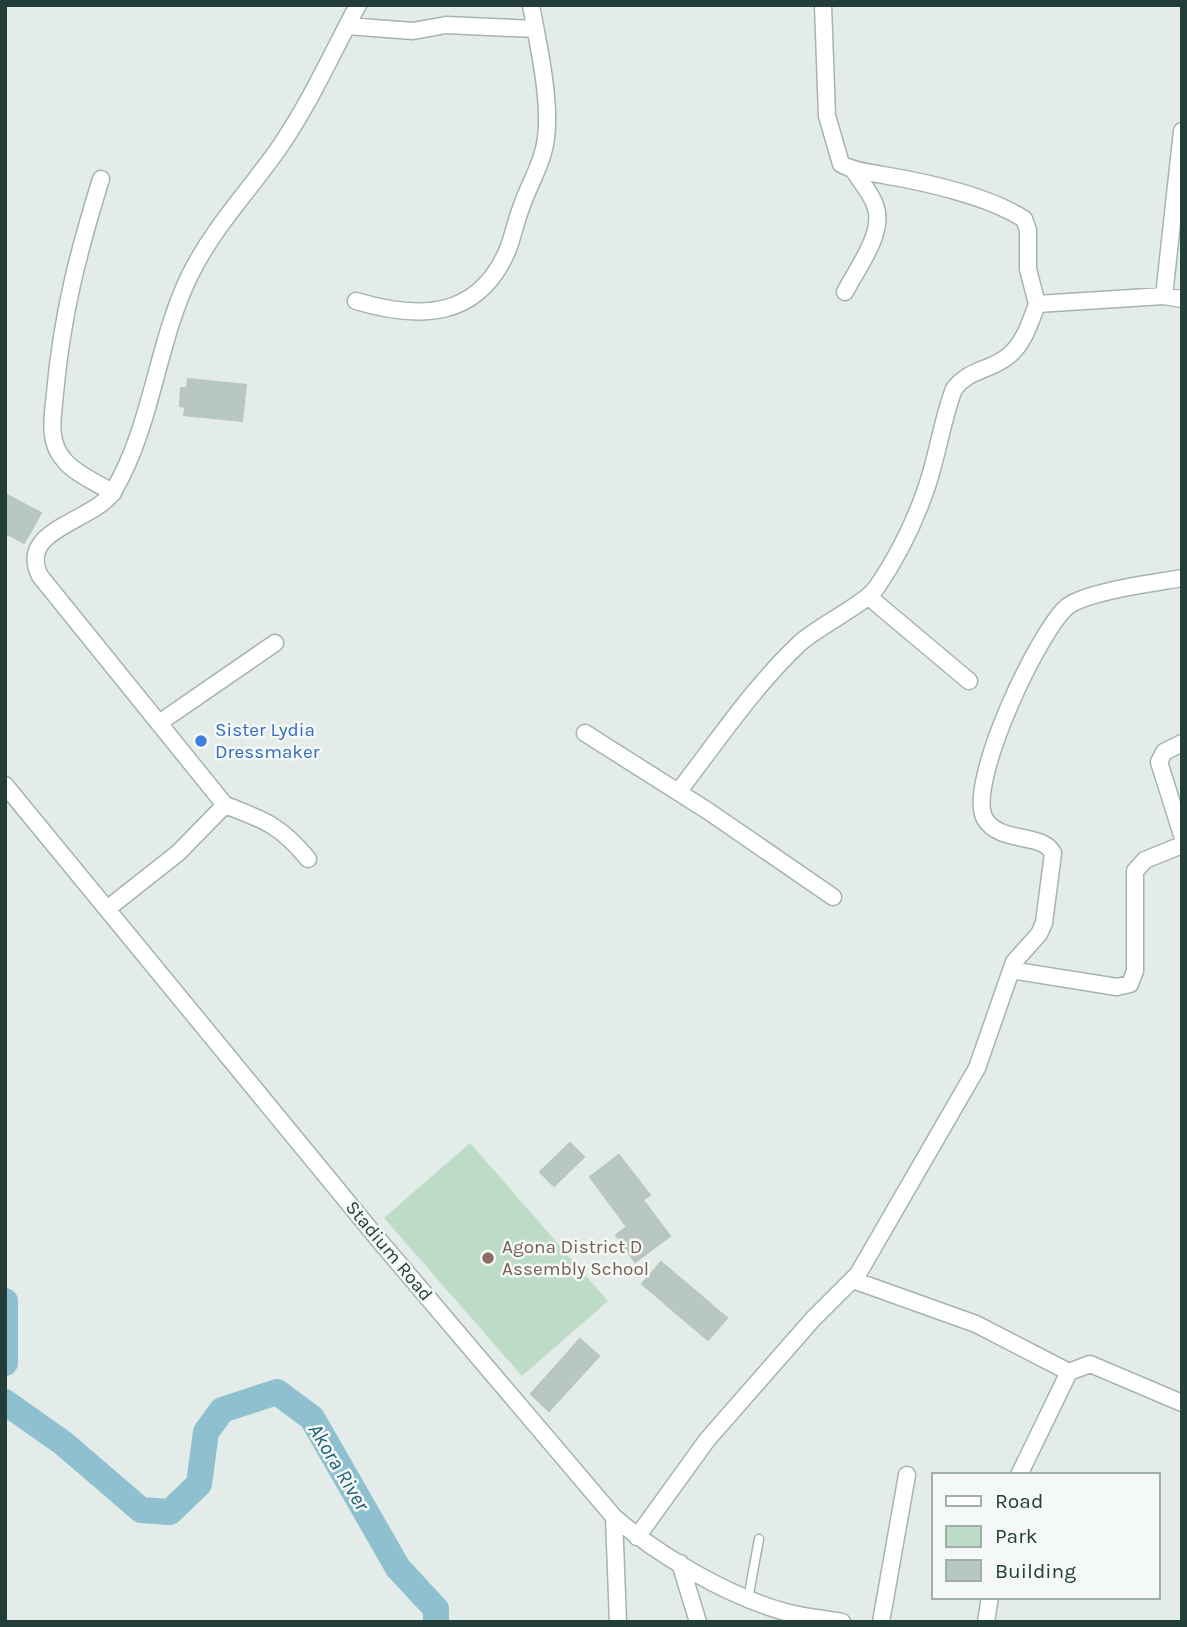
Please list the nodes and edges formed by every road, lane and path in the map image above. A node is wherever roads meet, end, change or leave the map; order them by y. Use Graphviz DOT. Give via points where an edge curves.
graph roads {
  1 [pos="358,5"];
  2 [pos="531,5"];
  3 [pos="823,5"];
  4 [pos="347,26"];
  5 [pos="535,29"];
  6 [pos="1182,131"];
  7 [pos="854,171"];
  8 [pos="101,179"];
  9 [pos="845,292"];
  10 [pos="1164,296"];
  11 [pos="1182,299"];
  12 [pos="356,301"];
  13 [pos="1037,304"];
  14 [pos="113,493"];
  15 [pos="1182,578"];
  16 [pos="869,597"];
  17 [pos="275,643"];
  18 [pos="969,681"];
  19 [pos="159,723"];
  20 [pos="584,733"];
  21 [pos="1182,743"];
  22 [pos="5,785"];
  23 [pos="678,792"];
  24 [pos="225,804"];
  25 [pos="1182,835"];
  26 [pos="1182,845"];
  27 [pos="308,859"];
  28 [pos="833,897"];
  29 [pos="107,909"];
  30 [pos="1011,970"];
  31 [pos="853,1280"];
  32 [pos="1069,1372"];
  33 [pos="1182,1404"];
  34 [pos="1019,1473"];
  35 [pos="907,1475"];
  36 [pos="614,1517"];
  37 [pos="637,1537"];
  38 [pos="759,1539"];
  39 [pos="680,1563"];
  40 [pos="748,1599"];
  41 [pos="990,1599"];
  42 [pos="618,1622"];
  43 [pos="698,1622"];
  44 [pos="842,1622"];
  45 [pos="881,1622"];
  46 [pos="986,1622"];
  1 -- 4 [label="street"];
  2 -- 5 [label="street"];
  3 -- 7 [label="street" via="827,116 836,154 841,164"];
  4 -- 5 [label="street" via="413,32 446,25"];
  4 -- 14 [label="street" via="280,146 209,239 189,276"];
  5 -- 12 [label="street" via="546,136 541,160 498,268 472,298 438,311 394,312"];
  6 -- 10 [label="street"];
  7 -- 9 [label="street" via="878,217 876,232"];
  7 -- 13 [label="street" via="954,192 1024,219 1028,269"];
  8 -- 14 [label="street" via="72,272 58,347 51,426 64,461"];
  10 -- 11 [label="street"];
  10 -- 13 [label="street"];
  13 -- 16 [label="street" via="1013,351 963,376 954,389 914,519"];
  14 -- 19 [label="street" via="42,539 34,552 34,564"];
  15 -- 30 [label="street" via="1070,605 1059,614 1008,707 981,791 984,818 999,833 1044,844 1053,853 1044,923"];
  16 -- 18 [label="street"];
  16 -- 23 [label="street" via="834,616 774,668"];
  17 -- 19 [label="street"];
  19 -- 24 [label="street"];
  20 -- 23 [label="street"];
  21 -- 25 [label="street" via="1159,758"];
  22 -- 29 [label="street, Stadium Road"];
  23 -- 28 [label="street"];
  24 -- 27 [label="street" via="288,835"];
  24 -- 29 [label="street" via="178,853"];
  26 -- 30 [label="street" via="1145,860 1135,871 1135,971 1130,984 1117,987"];
  29 -- 36 [label="street, Stadium Road"];
  30 -- 31 [label="street" via="971,1078"];
  31 -- 32 [label="street" via="976,1324"];
  31 -- 37 [label="street" via="707,1440"];
  32 -- 33 [label="street" via="1090,1364"];
  32 -- 34 [label="street"];
  35 -- 45 [label="street"];
  36 -- 37 [label="street, Stadium Road"];
  36 -- 42 [label="street"];
  37 -- 39 [label="street, Stadium Road"];
  38 -- 40 [label="lane"];
  39 -- 40 [label="street, Stadium Road"];
  39 -- 43 [label="street"];
  40 -- 44 [label="street, Stadium Road" via="789,1613"];
  41 -- 46 [label="street"];
}
